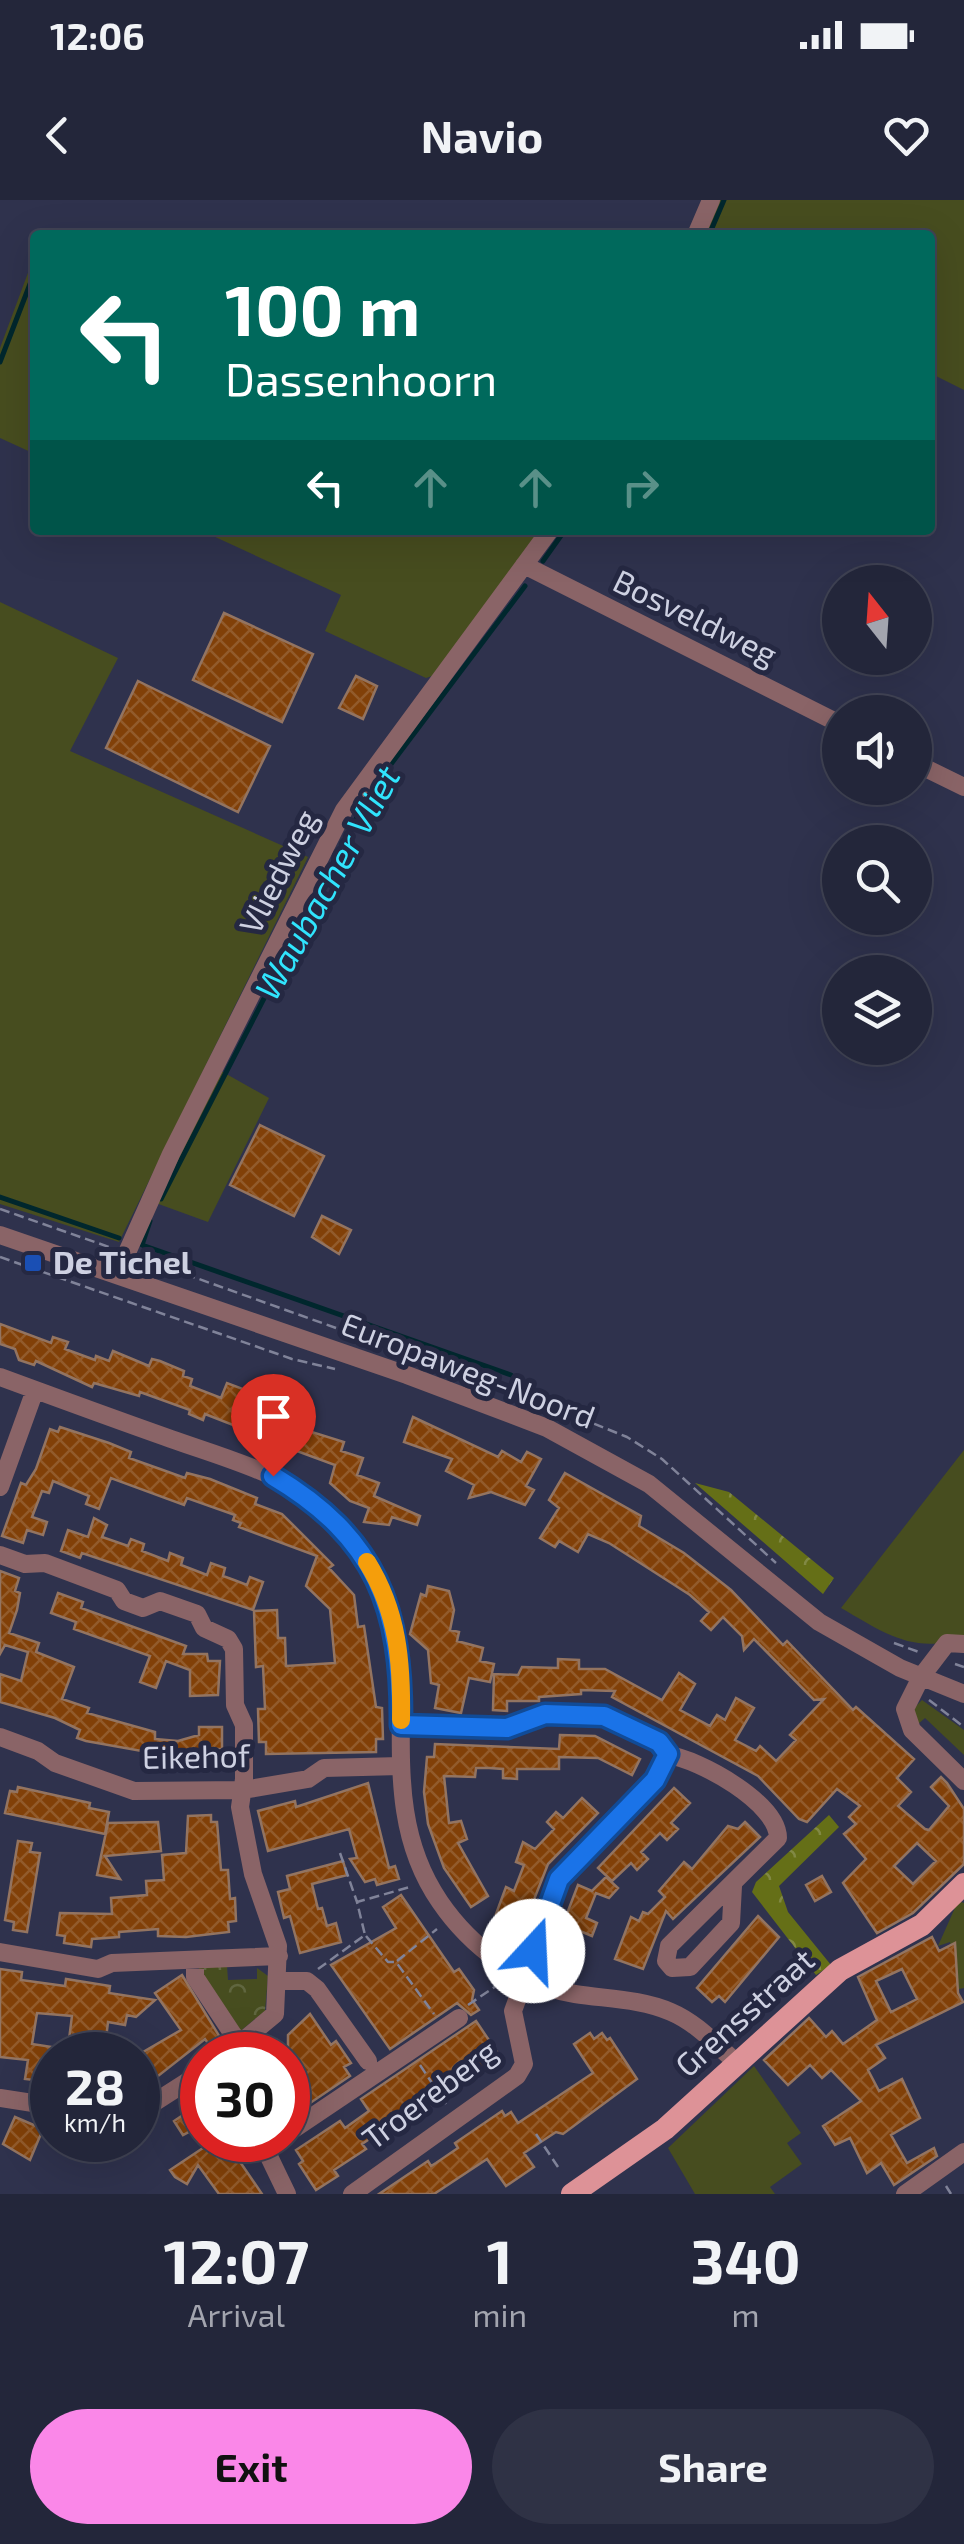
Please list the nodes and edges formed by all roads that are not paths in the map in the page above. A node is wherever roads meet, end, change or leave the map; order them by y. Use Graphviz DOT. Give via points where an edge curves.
graph roads {
  1 [pos="711,200"];
  2 [pos="698,230"];
  3 [pos="546,535"];
  4 [pos="524,564"];
  5 [pos="822,715"];
  6 [pos="932,771"];
  7 [pos="964,787"];
  8 [pos="0,1235"];
  9 [pos="117,1275"];
  10 [pos="0,1378"];
  11 [pos="35,1390"];
  12 [pos="0,1487"];
  13 [pos="0,1555"];
  14 [pos="964,1644"];
  15 [pos="921,1677"];
  16 [pos="964,1694"];
  17 [pos="401,1725"];
  18 [pos="0,1737"];
  19 [pos="668,1754"];
  20 [pos="400,1766"];
  21 [pos="964,1781"];
  22 [pos="243,1790"];
  23 [pos="964,1884"];
  24 [pos="733,1886"];
  25 [pos="533,1951"];
  26 [pos="0,1952"];
  27 [pos="279,1956"];
  28 [pos="195,1961"];
  29 [pos="520,1976"];
  30 [pos="279,1981"];
  31 [pos="451,2023"];
  32 [pos="224,2032"];
  33 [pos="254,2032"];
  34 [pos="368,2061"];
  35 [pos="737,2063"];
  36 [pos="0,2098"];
  37 [pos="30,2103"];
  38 [pos="310,2118"];
  39 [pos="964,2152"];
  40 [pos="275,2162"];
  41 [pos="287,2194"];
  42 [pos="352,2194"];
  43 [pos="572,2194"];
  44 [pos="905,2194"];
  1 -- 2 [label="street"];
  3 -- 4 [label="street, Vliedweg"];
  4 -- 5 [label="street, Bosveldweg"];
  4 -- 9 [label="street, Vliedweg" via="344,810"];
  6 -- 7 [label="street"];
  8 -- 9 [label="street, Europaweg-Noord"];
  9 -- 15 [label="street, Europaweg-Noord" via="472,1398 578,1444 687,1511 805,1613"];
  10 -- 11 [label="street"];
  11 -- 12 [label="street"];
  11 -- 17 [label="street" via="273,1476 320,1507 360,1551 390,1606 399,1642"];
  13 -- 22 [label="street" via="117,1590 124,1601 143,1608 160,1601 197,1614 204,1628 228,1639 244,1725"];
  14 -- 15 [label="street" via="947,1643"];
  15 -- 16 [label="street, Europaweg-Noord"];
  15 -- 21 [label="street" via="906,1709 912,1730"];
  17 -- 19 [label="street" via="507,1728 545,1714 604,1716 659,1742"];
  17 -- 20 [label="street"];
  18 -- 22 [label="street, Eikehof" via="134,1790"];
  19 -- 24 [label="street" via="742,1789 777,1826 774,1845"];
  19 -- 25 [label="street" via="655,1780 559,1879"];
  20 -- 22 [label="street, Eikehof" via="324,1768 308,1779"];
  20 -- 29 [label="street" via="410,1845 425,1877 452,1918"];
  22 -- 27 [label="street" via="243,1833"];
  23 -- 35 [label="main road, Grensstraat" via="922,1925 840,1970"];
  24 -- 24 [label="street" via="732,1923 690,1967 672,1968 669,1946"];
  26 -- 28 [label="street" via="98,1970 112,1963"];
  27 -- 28 [label="street"];
  27 -- 30 [label="street"];
  28 -- 32 [label="street" via="195,1977"];
  29 -- 35 [label="street" via="569,1993 674,2013"];
  29 -- 42 [label="street, Troereberg" via="513,2011 524,2064 517,2076"];
  30 -- 33 [label="street" via="275,2014"];
  30 -- 34 [label="street" via="307,1981 317,1988"];
  31 -- 38 [label="street"];
  35 -- 43 [label="main road, Grensstraat" via="665,2129"];
  36 -- 37 [label="street"];
  39 -- 44 [label="street"];
  40 -- 41 [label="street"];
}
